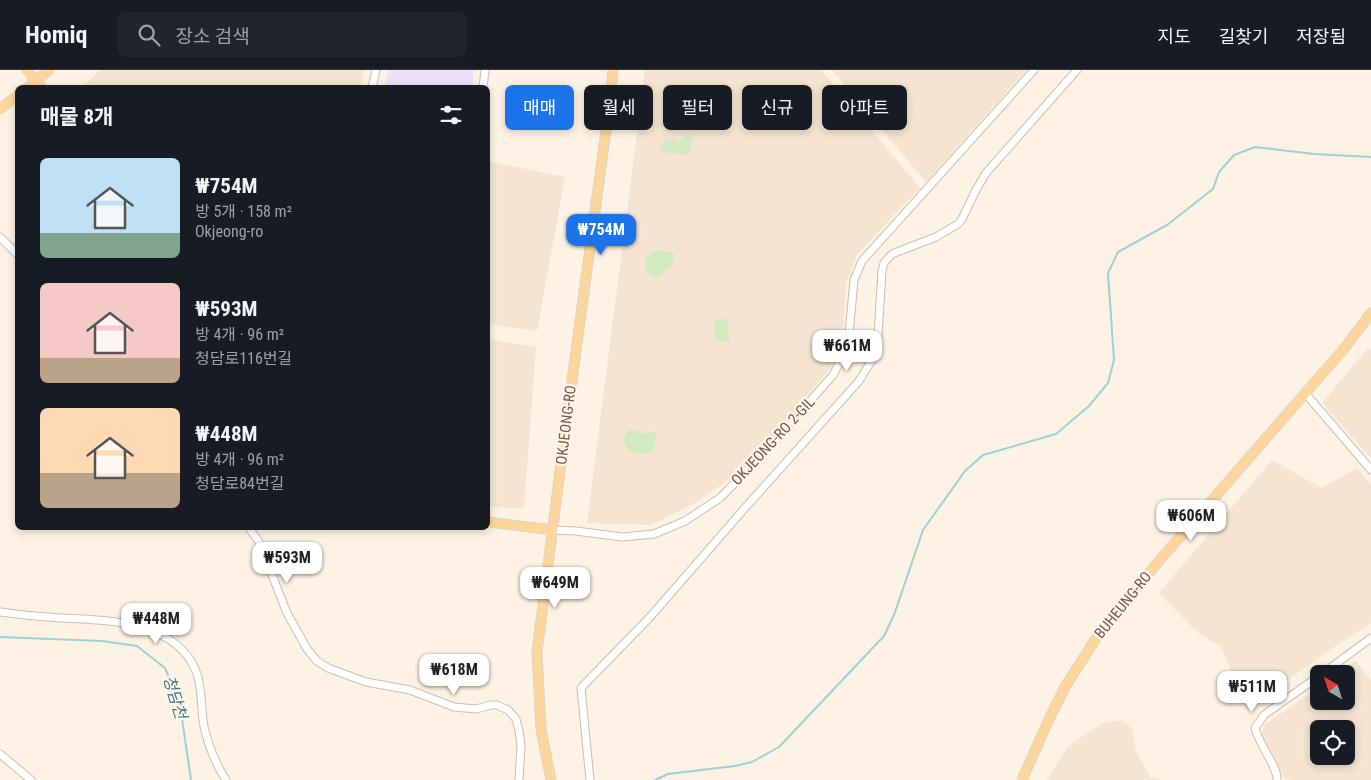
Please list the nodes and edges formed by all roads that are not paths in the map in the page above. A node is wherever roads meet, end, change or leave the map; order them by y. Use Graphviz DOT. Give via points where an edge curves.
graph roads {
  1 [pos="27,70"];
  2 [pos="49,70"];
  3 [pos="376,70"];
  4 [pos="485,70"];
  5 [pos="613,70"];
  6 [pos="1034,70"];
  7 [pos="1077,70"];
  8 [pos="39,84"];
  9 [pos="373,85"];
  10 [pos="483,85"];
  11 [pos="15,97"];
  12 [pos="0,109"];
  13 [pos="0,237"];
  14 [pos="15,252"];
  15 [pos="1371,313"];
  16 [pos="1305,393"];
  17 [pos="1371,470"];
  18 [pos="490,522"];
  19 [pos="250,530"];
  20 [pos="553,530"];
  21 [pos="0,612"];
  22 [pos="1371,638"];
  23 [pos="1334,665"];
  24 [pos="1310,682"];
  25 [pos="0,754"];
  26 [pos="31,780"];
  27 [pos="226,780"];
  28 [pos="519,780"];
  29 [pos="551,780"];
  30 [pos="590,780"];
  31 [pos="1022,780"];
  32 [pos="1277,780"];
  1 -- 8 [label="main road"];
  2 -- 8 [label="main road"];
  3 -- 9 [label="street"];
  4 -- 10 [label="street"];
  5 -- 20 [label="main road, OKJEONG-RO"];
  6 -- 20 [label="street, OKJEONG-RO 2-GIL" via="862,261 854,280 849,334 833,375 720,498 685,521 654,534 622,537"];
  7 -- 30 [label="street" via="986,173 958,224 936,237 892,254 884,263 878,336 872,360 859,381 651,616 581,688"];
  11 -- 12 [label="main road"];
  13 -- 14 [label="street"];
  15 -- 16 [label="main road, BUHEUNG-RO"];
  16 -- 17 [label="street"];
  16 -- 31 [label="main road, BUHEUNG-RO" via="1100,632 1065,687"];
  18 -- 20 [label="main road"];
  19 -- 28 [label="street" via="259,542 287,613 317,661 366,682 421,693 447,705 476,709 497,706 508,710 516,719 519,731"];
  20 -- 29 [label="main road, OKJEONG-RO" via="537,652 541,729"];
  21 -- 27 [label="street" via="112,621 158,634 177,645 187,655 197,674 205,731"];
  22 -- 23 [label="street"];
  24 -- 32 [label="street" via="1264,715 1255,728"];
  25 -- 26 [label="street"];
}
